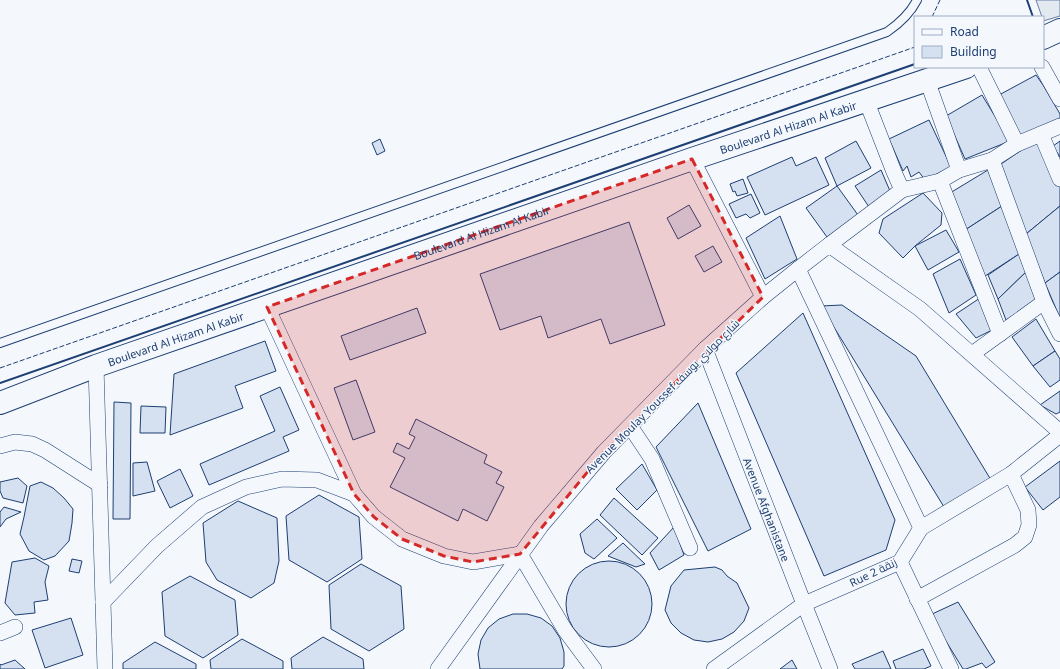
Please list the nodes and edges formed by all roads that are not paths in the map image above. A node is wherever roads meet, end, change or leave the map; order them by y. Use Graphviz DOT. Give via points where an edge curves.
graph roads {
  1 [pos="917,0"];
  2 [pos="1060,30"];
  3 [pos="1044,38"];
  4 [pos="963,68"];
  5 [pos="979,68"];
  6 [pos="1043,68"];
  7 [pos="927,80"];
  8 [pos="1060,99"];
  9 [pos="866,100"];
  10 [pos="1060,126"];
  11 [pos="1041,134"];
  12 [pos="1017,144"];
  13 [pos="692,159"];
  14 [pos="992,160"];
  15 [pos="959,170"];
  16 [pos="1060,179"];
  17 [pos="940,181"];
  18 [pos="902,190"];
  19 [pos="829,245"];
  20 [pos="798,269"];
  21 [pos="763,297"];
  22 [pos="1044,302"];
  23 [pos="267,307"];
  24 [pos="1000,334"];
  25 [pos="1060,334"];
  26 [pos="0,343"];
  27 [pos="705,349"];
  28 [pos="972,354"];
  29 [pos="96,366"];
  30 [pos="0,403"];
  31 [pos="1053,417"];
  32 [pos="630,426"];
  33 [pos="1060,432"];
  34 [pos="1060,435"];
  35 [pos="0,446"];
  36 [pos="1011,474"];
  37 [pos="100,485"];
  38 [pos="354,494"];
  39 [pos="921,528"];
  40 [pos="690,548"];
  41 [pos="520,554"];
  42 [pos="900,562"];
  43 [pos="917,599"];
  44 [pos="103,602"];
  45 [pos="804,604"];
  46 [pos="15,627"];
  47 [pos="0,633"];
  48 [pos="105,669"];
  49 [pos="438,669"];
  50 [pos="594,669"];
  51 [pos="714,669"];
  52 [pos="830,669"];
  53 [pos="951,669"];
  1 -- 26 [label="lane" via="908,14 887,32"];
  2 -- 3 [label="main road"];
  4 -- 7 [label="main road, Boulevard Al Hizam Al Kabir"];
  5 -- 12 [label="street"];
  6 -- 8 [label="street"];
  7 -- 9 [label="main road, Boulevard Al Hizam Al Kabir"];
  7 -- 15 [label="street"];
  9 -- 13 [label="main road, Boulevard Al Hizam Al Kabir"];
  9 -- 18 [label="street"];
  10 -- 11 [label="street"];
  11 -- 12 [label="street"];
  11 -- 16 [label="street"];
  12 -- 14 [label="street"];
  13 -- 21 [label="street"];
  13 -- 23 [label="main road, Boulevard Al Hizam Al Kabir"];
  14 -- 15 [label="street"];
  14 -- 22 [label="street"];
  15 -- 17 [label="street"];
  17 -- 18 [label="street"];
  17 -- 24 [label="street"];
  18 -- 19 [label="street, Avenue Moulay Youssef شارع مولاي يوسف"];
  19 -- 20 [label="street, Avenue Moulay Youssef شارع مولاي يوسف"];
  19 -- 28 [label="street" via="920,309"];
  20 -- 21 [label="street, Avenue Moulay Youssef شارع مولاي يوسف"];
  20 -- 39 [label="street"];
  21 -- 27 [label="street, Avenue Moulay Youssef شارع مولاي يوسف"];
  22 -- 24 [label="street"];
  22 -- 25 [label="street"];
  23 -- 29 [label="main road, Boulevard Al Hizam Al Kabir"];
  23 -- 38 [label="street"];
  24 -- 28 [label="street"];
  27 -- 32 [label="street, Avenue Moulay Youssef شارع مولاي يوسف"];
  27 -- 45 [label="street, Avenue Afghanistane"];
  28 -- 31 [label="street"];
  29 -- 30 [label="main road, Boulevard Al Hizam Al Kabir"];
  29 -- 37 [label="street"];
  31 -- 33 [label="street"];
  32 -- 40 [label="street" via="652,459"];
  32 -- 41 [label="street, Avenue Moulay Youssef شارع مولاي يوسف" via="604,452"];
  34 -- 36 [label="street, Rue 2 زنقة"];
  35 -- 37 [label="street" via="15,442 32,444"];
  36 -- 39 [label="street, Rue 2 زنقة"];
  36 -- 43 [label="street" via="1028,510 1029,525 1025,537"];
  37 -- 44 [label="street"];
  38 -- 41 [label="street" via="374,517 402,539 444,556 473,562"];
  38 -- 44 [label="street" via="317,480 282,479 246,487 202,507 156,546"];
  39 -- 42 [label="street, Rue 2 زنقة"];
  41 -- 49 [label="street, Avenue Moulay Youssef شارع مولاي يوسف"];
  41 -- 50 [label="street" via="565,630"];
  42 -- 43 [label="street"];
  42 -- 45 [label="street, Rue 2 زنقة"];
  43 -- 53 [label="street"];
  44 -- 48 [label="street"];
  45 -- 51 [label="street, Rue 2 زنقة"];
  45 -- 52 [label="street, Avenue Afghanistane"];
  46 -- 47 [label="street"];
}
